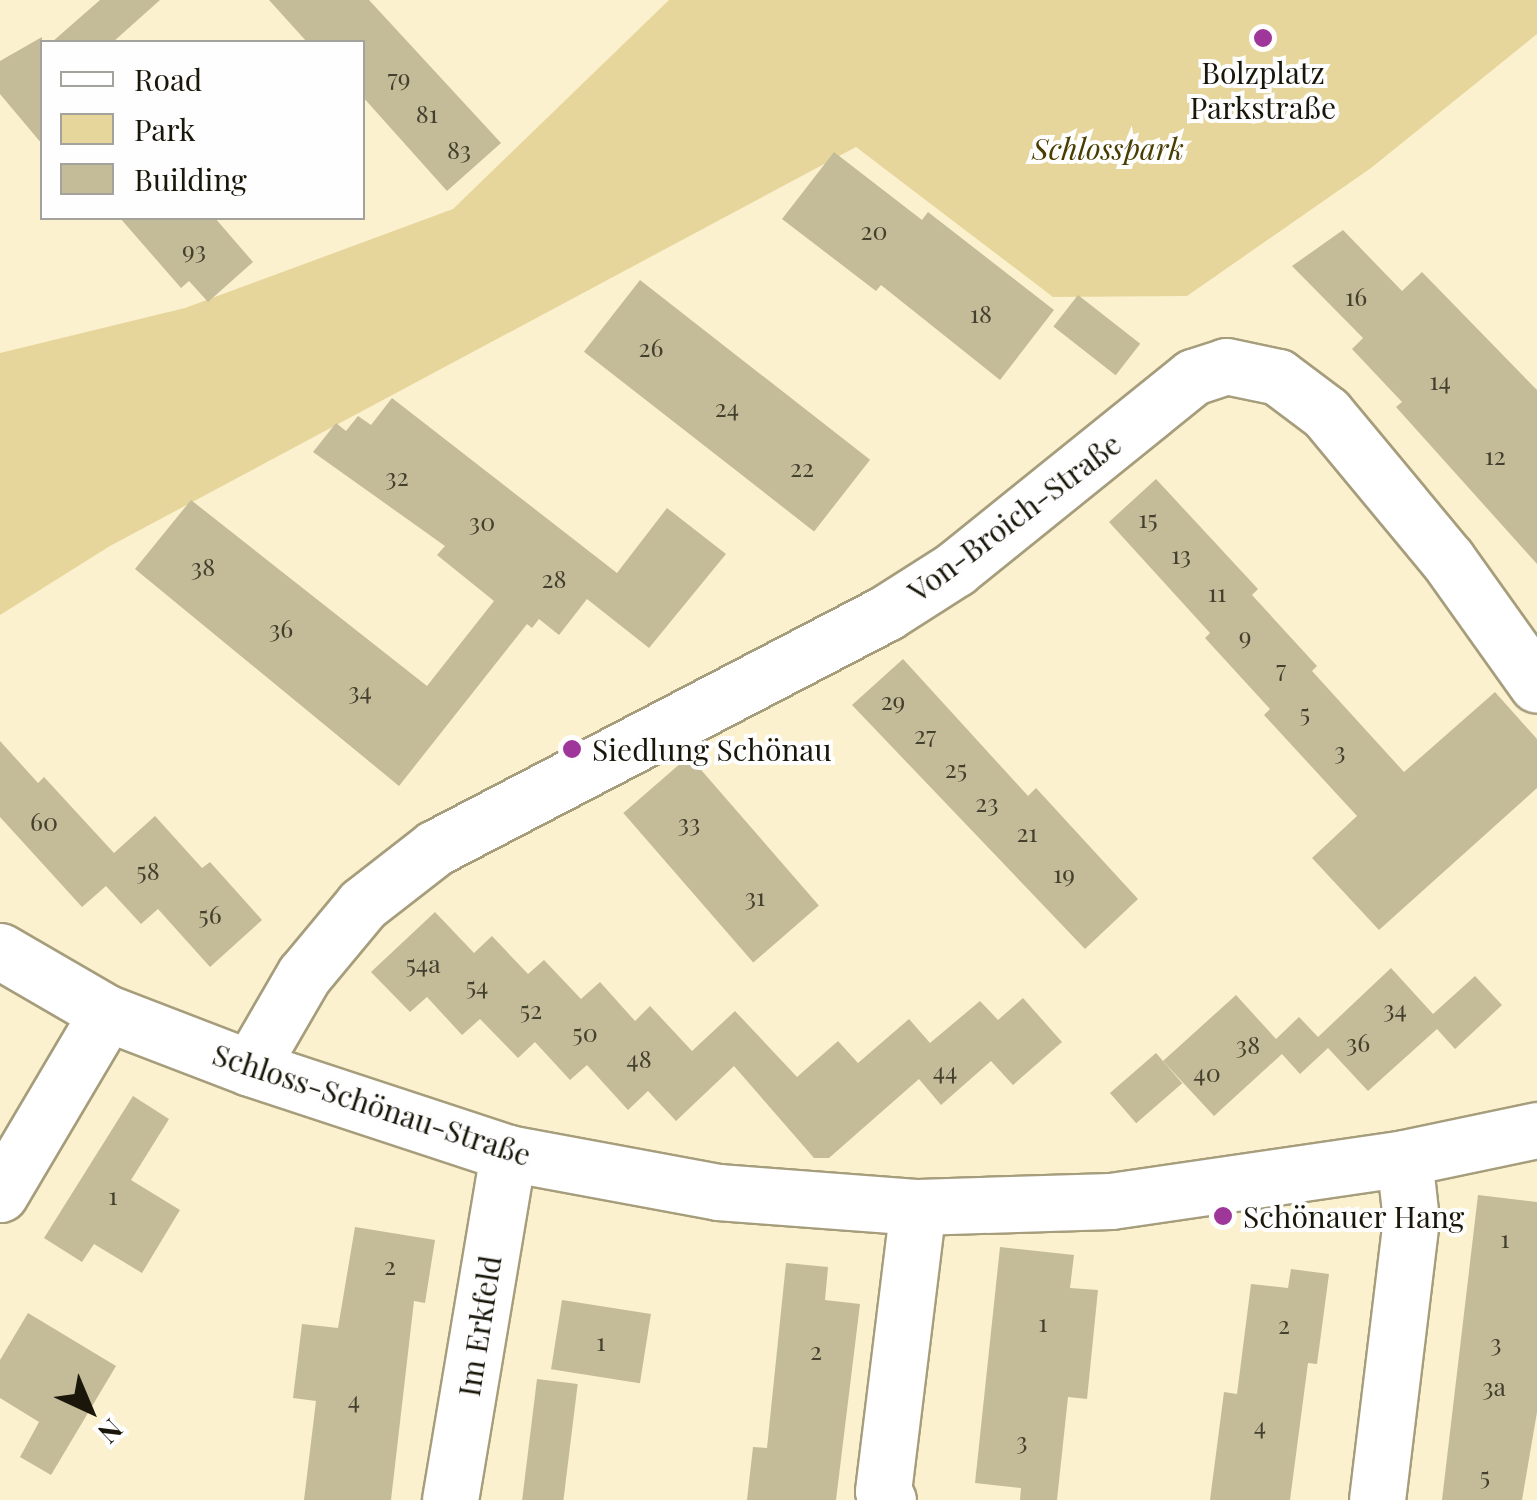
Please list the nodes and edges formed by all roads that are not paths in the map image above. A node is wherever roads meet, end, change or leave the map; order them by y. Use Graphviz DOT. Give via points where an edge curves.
graph roads {
  1 [pos="1537,685"];
  2 [pos="0,951"];
  3 [pos="106,1012"];
  4 [pos="250,1068"];
  5 [pos="1537,1130"];
  6 [pos="508,1152"];
  7 [pos="1404,1158"];
  8 [pos="0,1194"];
  9 [pos="918,1207"];
  10 [pos="450,1500"];
  11 [pos="888,1500"];
  12 [pos="1376,1500"];
  1 -- 4 [label="street, Von-Broich-Straße" via="1448,560 1326,413 1278,377 1226,366 1193,377 955,570 886,613 435,848 364,904 304,975"];
  2 -- 3 [label="street, Schloss-Schönau-Straße"];
  3 -- 4 [label="street, Schloss-Schönau-Straße"];
  3 -- 8 [label="street"];
  4 -- 6 [label="street, Schloss-Schönau-Straße"];
  5 -- 7 [label="street, Schloss-Schönau-Straße"];
  6 -- 9 [label="street, Schloss-Schönau-Straße" via="718,1192"];
  6 -- 10 [label="street, Im Erkfeld"];
  7 -- 9 [label="street, Schloss-Schönau-Straße" via="1110,1201"];
  7 -- 12 [label="street" via="1411,1220"];
  9 -- 11 [label="street" via="883,1491"];
}
